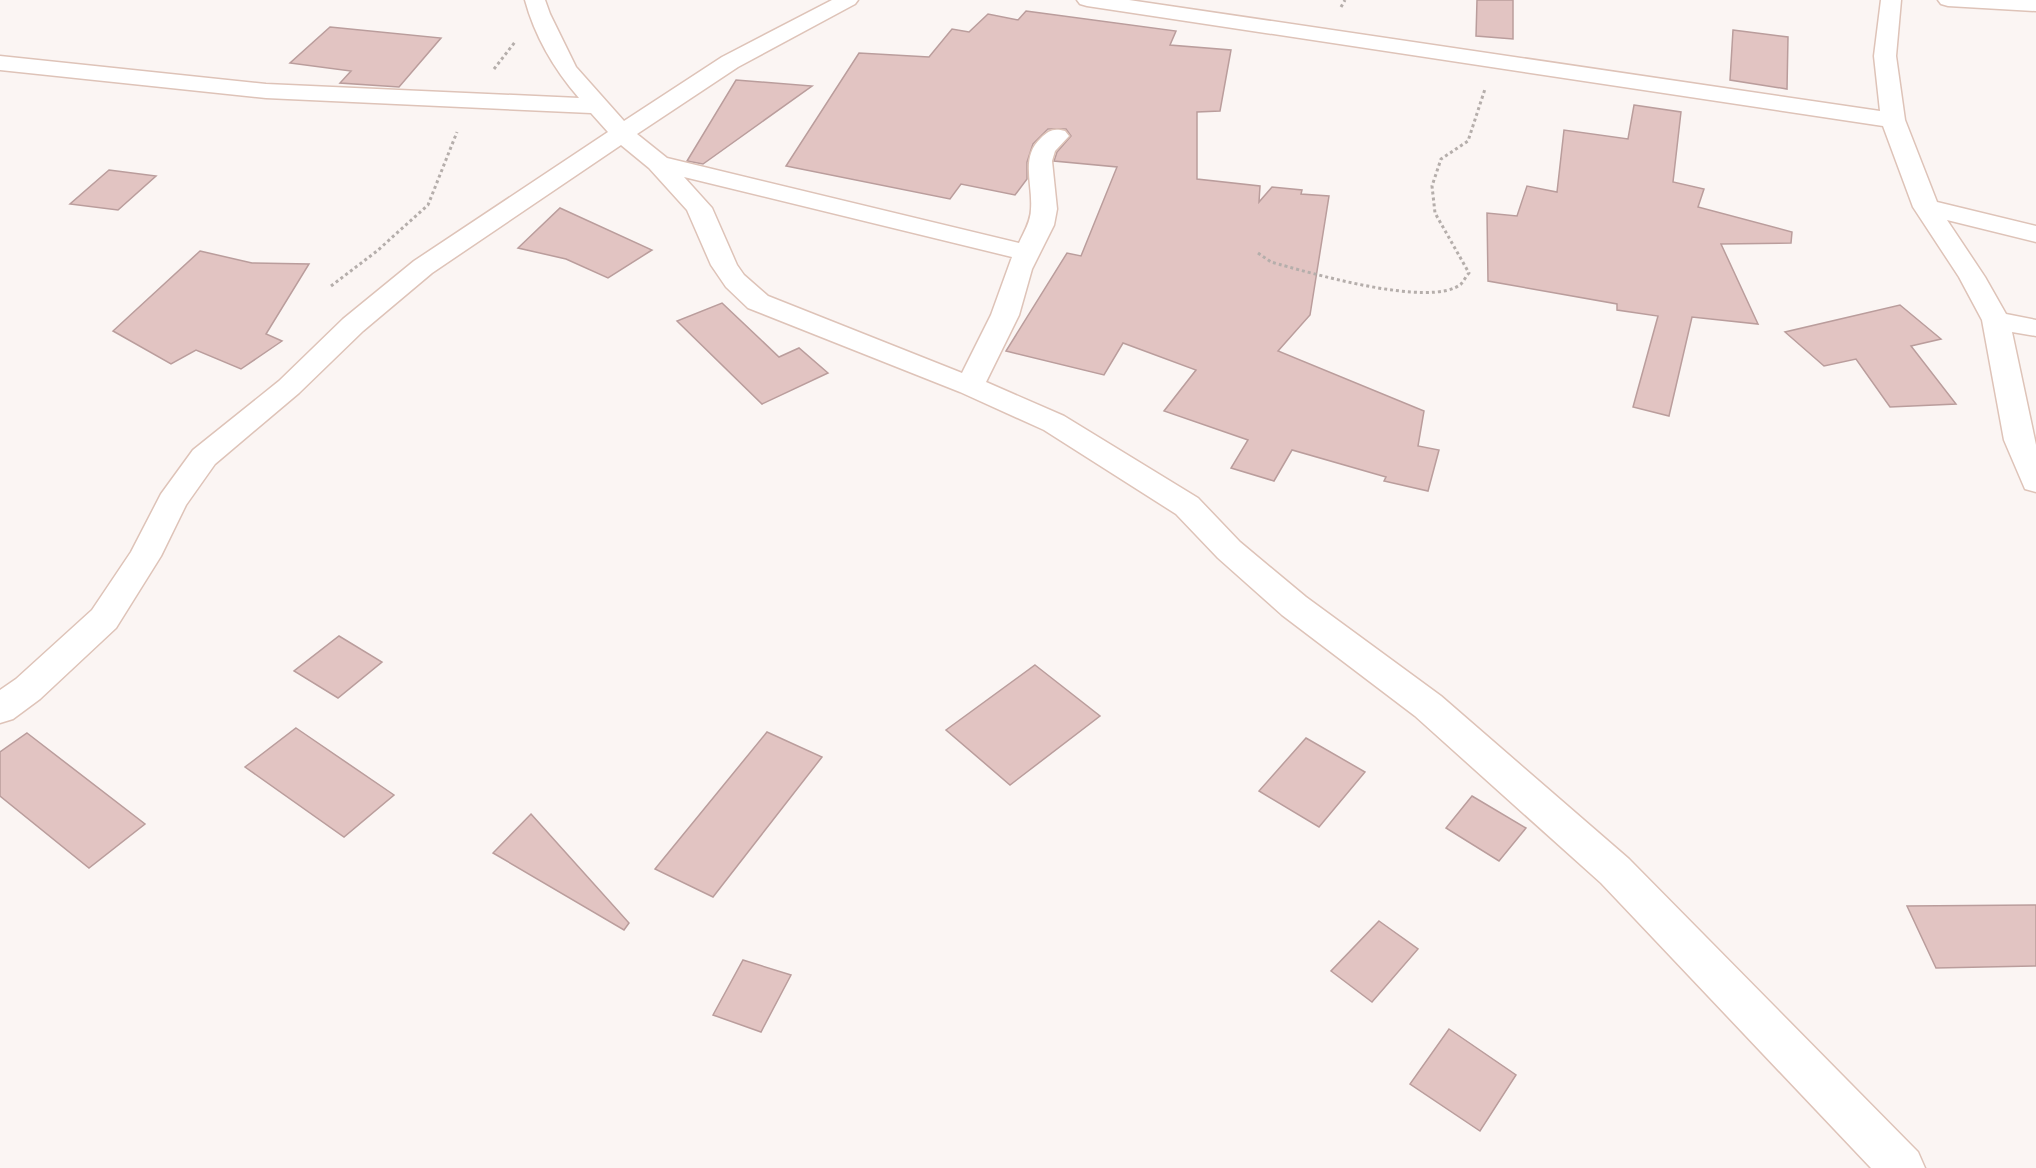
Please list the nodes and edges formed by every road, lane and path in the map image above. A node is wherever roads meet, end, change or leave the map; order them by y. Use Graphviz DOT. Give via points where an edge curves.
graph roads {
  1 [pos="848,0"];
  2 [pos="1087,0"];
  3 [pos="1891,0"];
  4 [pos="1948,0"];
  5 [pos="2036,5"];
  6 [pos="537,7"];
  7 [pos="1495,61"];
  8 [pos="0,63"];
  9 [pos="471,99"];
  10 [pos="599,106"];
  11 [pos="1893,120"];
  12 [pos="622,134"];
  13 [pos="1057,135"];
  14 [pos="658,163"];
  15 [pos="1926,207"];
  16 [pos="2036,234"];
  17 [pos="1026,253"];
  18 [pos="1258,253"];
  19 [pos="331,286"];
  20 [pos="1995,320"];
  21 [pos="2036,328"];
  22 [pos="970,386"];
  23 [pos="2036,482"];
  24 [pos="0,710"];
  25 [pos="1902,1168"];
  1 -- 12 [label="street" via="730,62"];
  2 -- 7 [label="street"];
  3 -- 11 [label="street" via="1884,56"];
  4 -- 5 [label="street"];
  6 -- 9 [label="path"];
  6 -- 10 [label="street" via="566,69"];
  7 -- 11 [label="street"];
  7 -- 18 [label="path" via="1468,141 1443,156 1432,179 1431,200 1439,224 1469,273 1461,285 1415,292 1370,288 1271,262"];
  8 -- 9 [label="street" via="266,91"];
  9 -- 10 [label="street"];
  9 -- 19 [label="path" via="428,205 377,252"];
  10 -- 12 [label="street"];
  11 -- 15 [label="street"];
  12 -- 14 [label="street"];
  12 -- 24 [label="street" via="423,267 204,457 172,502 145,556 104,620"];
  13 -- 17 [label="street" via="1044,148 1040,161 1044,209 1041,225"];
  14 -- 17 [label="street"];
  14 -- 22 [label="street" via="699,208 724,265 758,302"];
  15 -- 16 [label="street"];
  15 -- 20 [label="street"];
  17 -- 22 [label="street" via="1005,315"];
  20 -- 21 [label="street"];
  20 -- 23 [label="street" via="2019,440"];
  22 -- 25 [label="street" via="1054,423 1187,506 1229,550 1294,606 1428,706 1615,871"];
}
